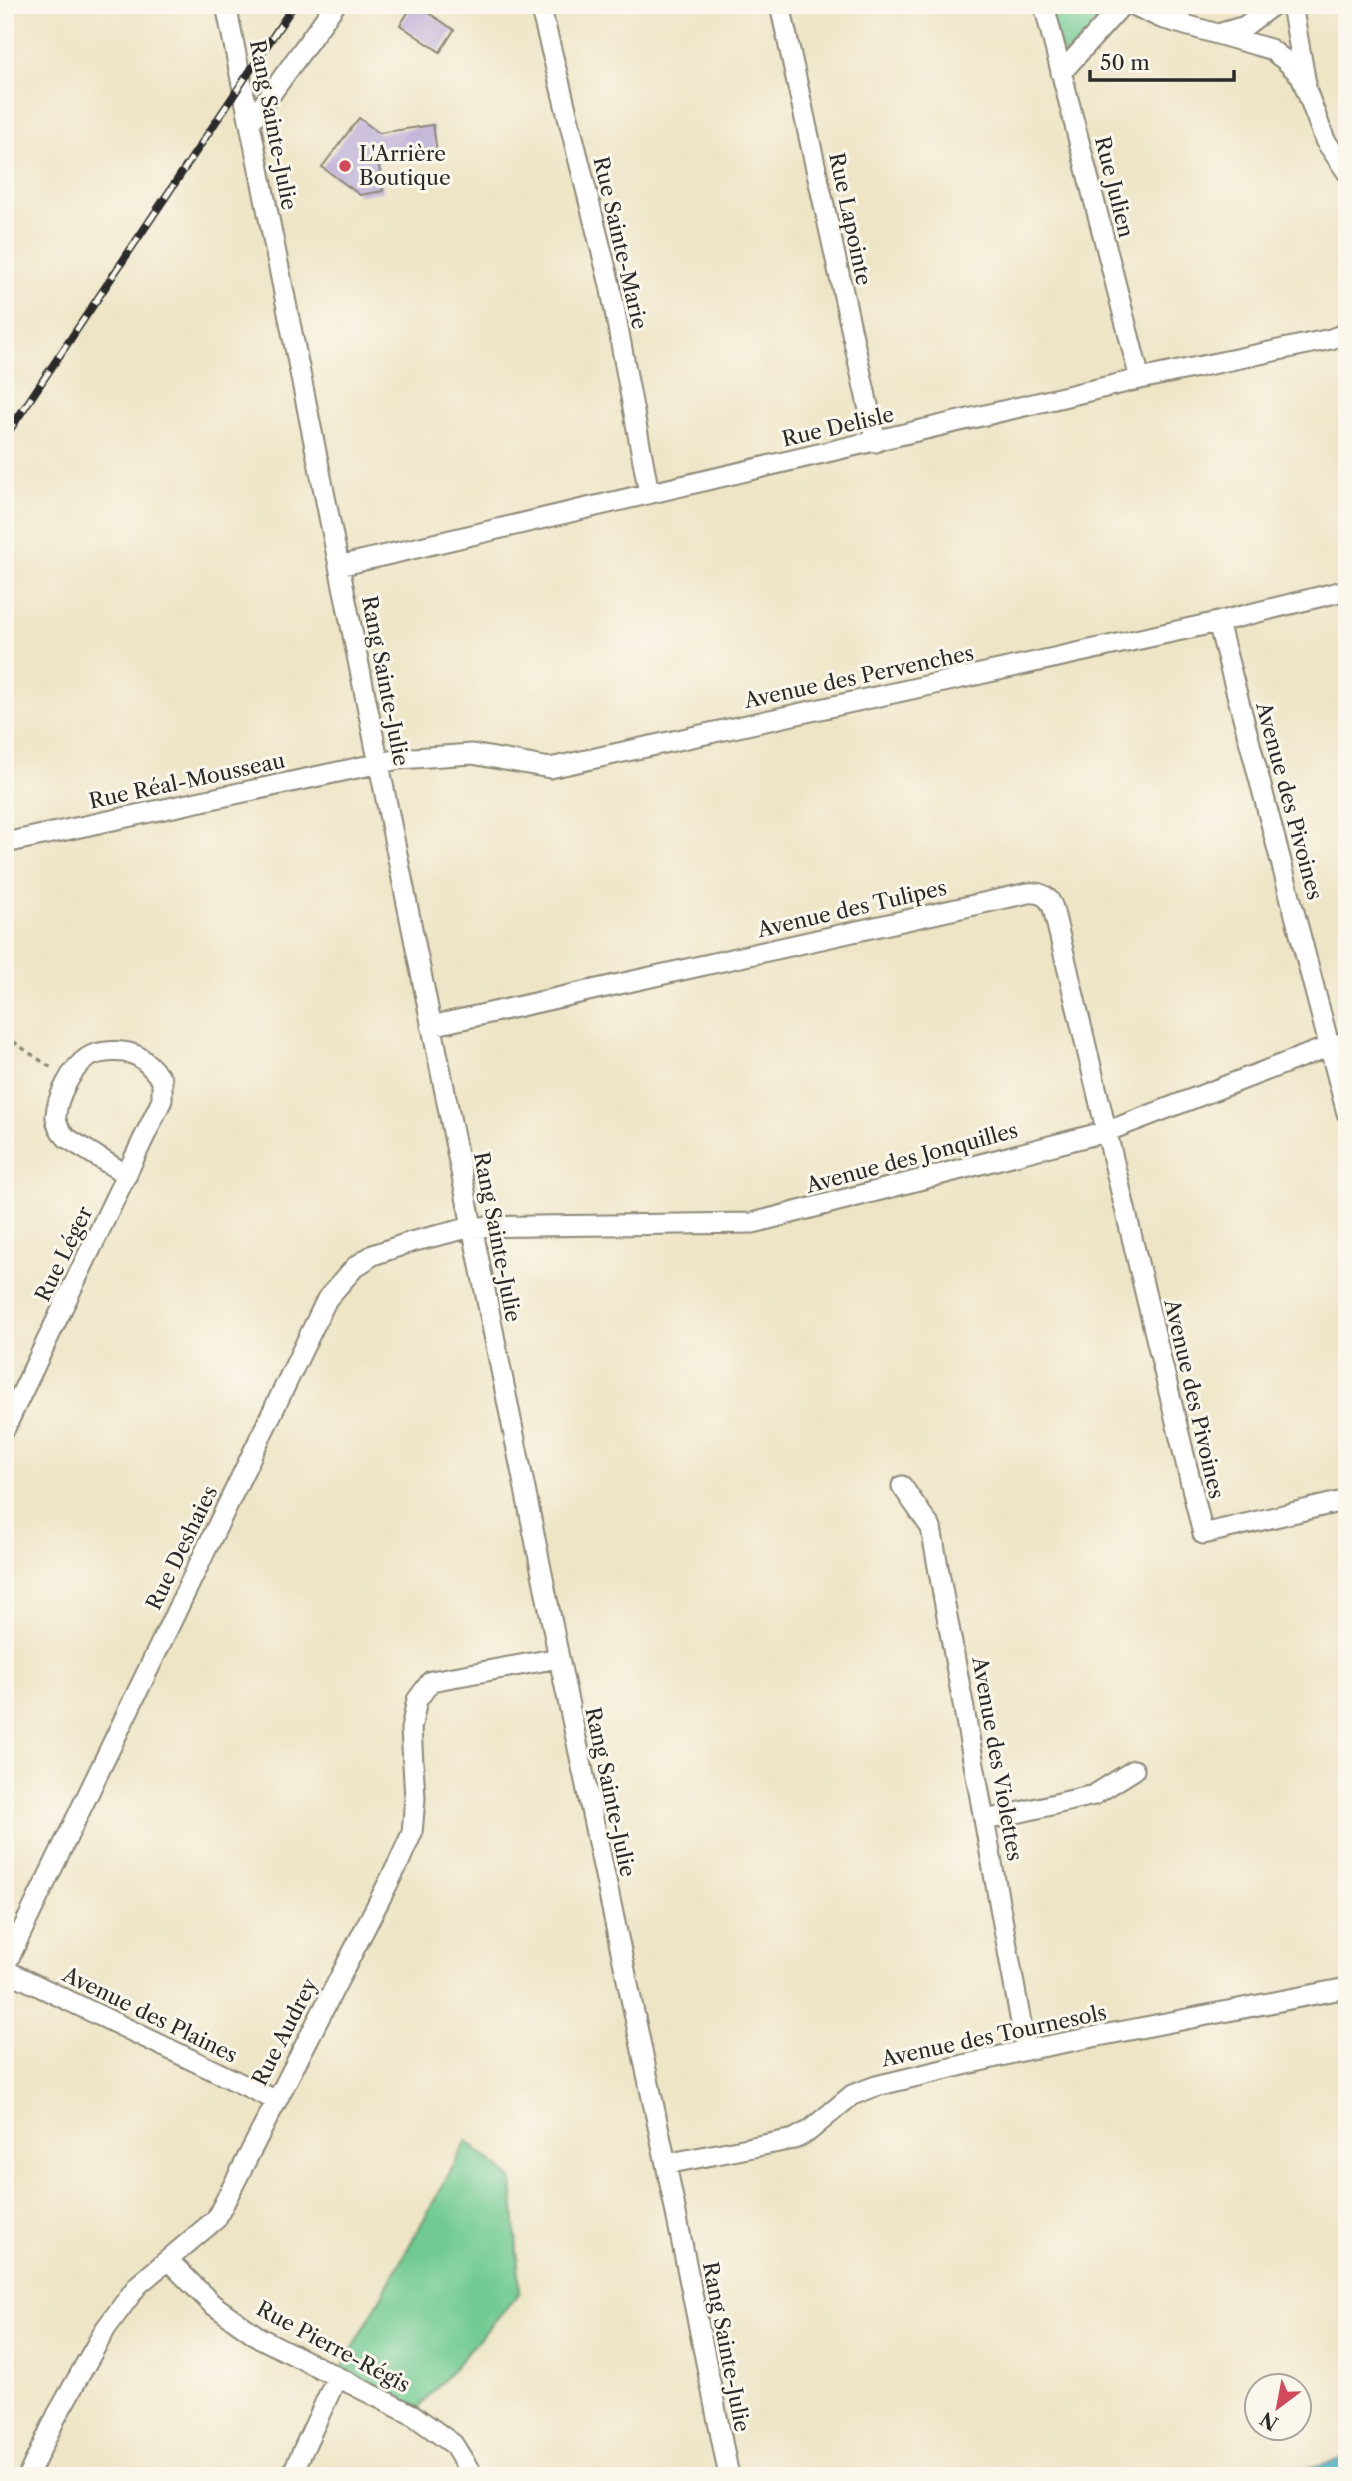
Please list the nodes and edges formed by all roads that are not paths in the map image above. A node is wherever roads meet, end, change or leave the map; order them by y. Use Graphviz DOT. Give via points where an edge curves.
graph roads {
  1 [pos="226,5"];
  2 [pos="335,5"];
  3 [pos="540,5"];
  4 [pos="780,5"];
  5 [pos="1044,5"];
  6 [pos="1122,5"];
  7 [pos="1133,5"];
  8 [pos="1273,5"];
  9 [pos="1292,5"];
  10 [pos="1220,33"];
  11 [pos="1061,73"];
  12 [pos="1307,90"];
  13 [pos="250,122"];
  14 [pos="1347,172"];
  15 [pos="1347,332"];
  16 [pos="1140,379"];
  17 [pos="876,442"];
  18 [pos="649,493"];
  19 [pos="339,566"];
  20 [pos="1347,590"];
  21 [pos="1218,622"];
  22 [pos="378,763"];
  23 [pos="5,843"];
  24 [pos="431,1026"];
  25 [pos="1338,1044"];
  26 [pos="1347,1113"];
  27 [pos="1108,1131"];
  28 [pos="127,1175"];
  29 [pos="472,1227"];
  30 [pos="5,1428"];
  31 [pos="902,1486"];
  32 [pos="1347,1500"];
  33 [pos="559,1658"];
  34 [pos="1135,1770"];
  35 [pos="986,1820"];
  36 [pos="5,1968"];
  37 [pos="1347,1988"];
  38 [pos="1026,2050"];
  39 [pos="275,2100"];
  40 [pos="666,2164"];
  41 [pos="168,2260"];
  42 [pos="337,2377"];
  43 [pos="28,2476"];
  44 [pos="291,2476"];
  45 [pos="473,2476"];
  46 [pos="729,2476"];
  1 -- 13 [label="street, Rang Sainte-Julie"];
  2 -- 13 [label="street"];
  3 -- 18 [label="street, Rue Sainte-Marie" via="610,285"];
  4 -- 17 [label="street, Rue Lapointe"];
  5 -- 11 [label="street, Rue Julien"];
  6 -- 11 [label="street"];
  7 -- 10 [label="street" via="1161,18"];
  8 -- 10 [label="street" via="1245,26"];
  9 -- 12 [label="street"];
  10 -- 12 [label="street" via="1270,49 1301,76"];
  11 -- 16 [label="street, Rue Julien"];
  12 -- 14 [label="street" via="1325,139"];
  13 -- 19 [label="street, Rang Sainte-Julie"];
  15 -- 16 [label="street, Rue Delisle"];
  16 -- 17 [label="street, Rue Delisle"];
  17 -- 18 [label="street, Rue Delisle"];
  18 -- 19 [label="street, Rue Delisle"];
  19 -- 22 [label="street, Rang Sainte-Julie"];
  20 -- 21 [label="street, Avenue des Pervenches"];
  21 -- 22 [label="street, Avenue des Pervenches" via="550,768 471,754"];
  21 -- 25 [label="street, Avenue des Pivoines"];
  22 -- 23 [label="street, Rue Réal-Mousseau"];
  22 -- 24 [label="street, Rang Sainte-Julie"];
  24 -- 27 [label="street, Avenue des Tulipes" via="1037,893 1049,900 1052,908"];
  24 -- 29 [label="street, Rang Sainte-Julie"];
  25 -- 26 [label="street, Avenue des Pivoines"];
  25 -- 27 [label="street, Avenue des Jonquilles"];
  27 -- 29 [label="street, Avenue des Jonquilles" via="753,1223"];
  27 -- 32 [label="street, Avenue des Pivoines" via="1203,1534"];
  28 -- 28 [label="street, Rue Léger" via="162,1100 162,1080 139,1056 123,1051 90,1056 69,1080 55,1117 67,1138"];
  28 -- 30 [label="street, Rue Léger"];
  29 -- 33 [label="street, Rang Sainte-Julie"];
  29 -- 36 [label="street, Rue Deshaies" via="373,1255 355,1267 327,1299"];
  31 -- 35 [label="street, Avenue des Violettes" via="931,1528"];
  33 -- 39 [label="street, Rue Audrey" via="431,1681 417,1700 411,1729 412,1833"];
  33 -- 40 [label="street, Rang Sainte-Julie"];
  34 -- 35 [label="street" via="1094,1795"];
  35 -- 38 [label="street, Avenue des Violettes"];
  36 -- 39 [label="street, Avenue des Plaines"];
  37 -- 38 [label="street, Avenue des Tournesols"];
  38 -- 40 [label="street, Avenue des Tournesols" via="852,2095 794,2139"];
  39 -- 41 [label="street, Rue Audrey" via="216,2219"];
  40 -- 46 [label="street, Rang Sainte-Julie"];
  41 -- 42 [label="street, Rue Pierre-Régis" via="212,2304 250,2332"];
  41 -- 43 [label="street, Rue Audrey" via="138,2285 106,2328"];
  42 -- 44 [label="street"];
  42 -- 45 [label="street, Rue Pierre-Régis" via="413,2415 453,2444"];
}
